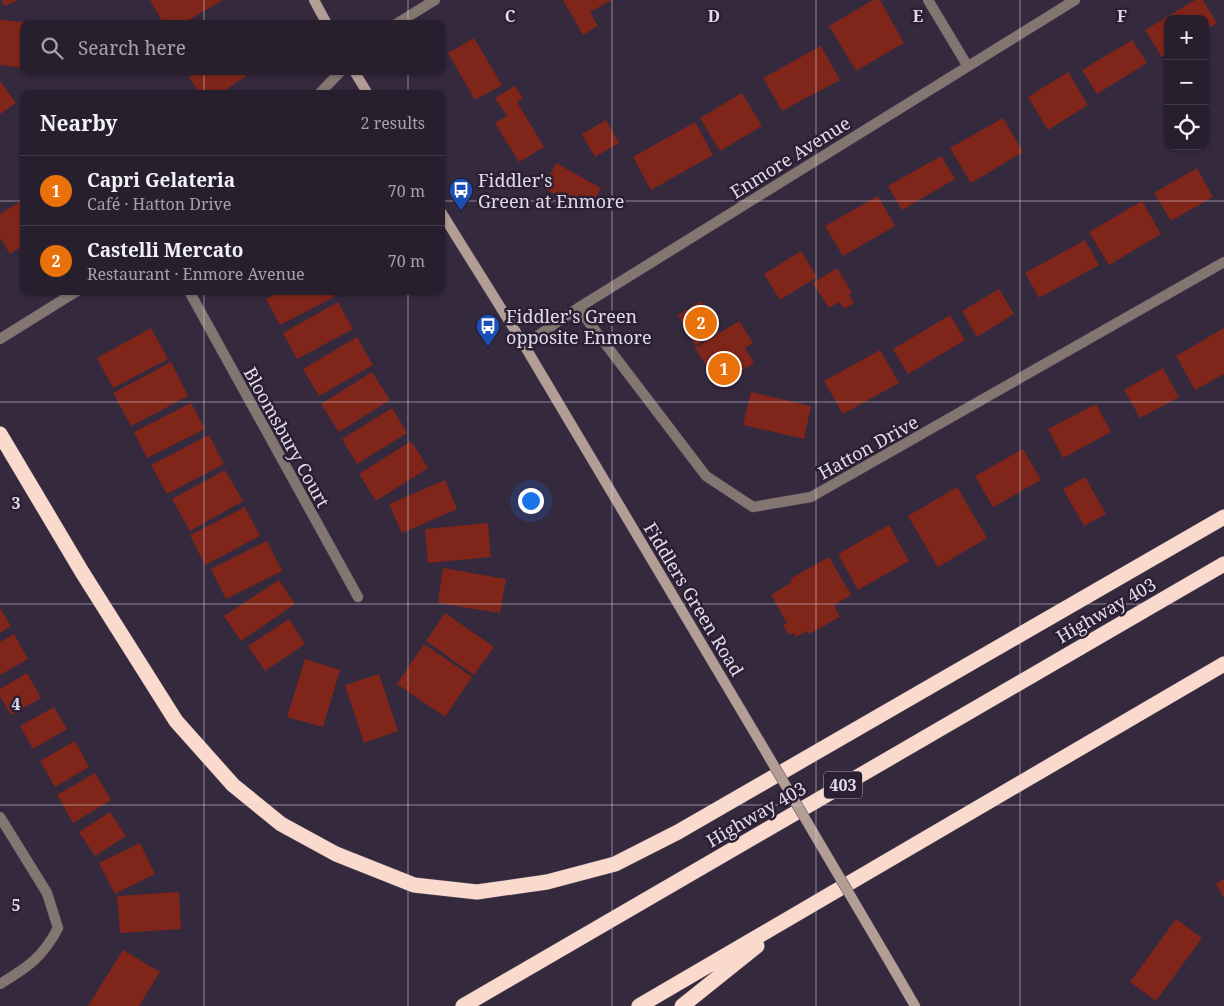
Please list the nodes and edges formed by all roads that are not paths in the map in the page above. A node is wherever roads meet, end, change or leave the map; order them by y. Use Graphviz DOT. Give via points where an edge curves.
graph roads {
  1 [pos="314,0"];
  2 [pos="435,0"];
  3 [pos="928,0"];
  4 [pos="1074,0"];
  5 [pos="325,20"];
  6 [pos="402,20"];
  7 [pos="967,65"];
  8 [pos="337,75"];
  9 [pos="356,75"];
  10 [pos="323,90"];
  11 [pos="366,90"];
  12 [pos="445,218"];
  13 [pos="1224,262"];
  14 [pos="71,295"];
  15 [pos="191,295"];
  16 [pos="578,308"];
  17 [pos="0,339"];
  18 [pos="524,344"];
  19 [pos="0,434"];
  20 [pos="1224,517"];
  21 [pos="1224,564"];
  22 [pos="358,597"];
  23 [pos="1224,664"];
  24 [pos="0,817"];
  25 [pos="796,914"];
  26 [pos="0,984"];
  27 [pos="463,1006"];
  28 [pos="639,1006"];
  29 [pos="682,1006"];
  30 [pos="915,1006"];
  1 -- 5 [label="main road"];
  2 -- 6 [label="street"];
  3 -- 7 [label="street"];
  4 -- 7 [label="street, Enmore Avenue"];
  7 -- 16 [label="street, Enmore Avenue"];
  8 -- 10 [label="street"];
  9 -- 11 [label="main road"];
  12 -- 18 [label="main road, Fiddlers Green Road"];
  13 -- 16 [label="street, Hatton Drive" via="811,497 753,507 706,476"];
  14 -- 17 [label="street"];
  15 -- 22 [label="street, Bloomsbury Court"];
  16 -- 18 [label="street, Enmore Avenue"];
  18 -- 30 [label="main road, Fiddlers Green Road, bridge"];
  19 -- 20 [label="highway" via="176,721 232,785 281,824 336,854 414,884 477,892 547,882 615,864 678,832"];
  21 -- 27 [label="highway, Highway 403 / 403"];
  23 -- 25 [label="highway"];
  24 -- 26 [label="street" via="47,893 58,928 48,947 32,964"];
  25 -- 28 [label="highway"];
  25 -- 29 [label="highway"];
}
